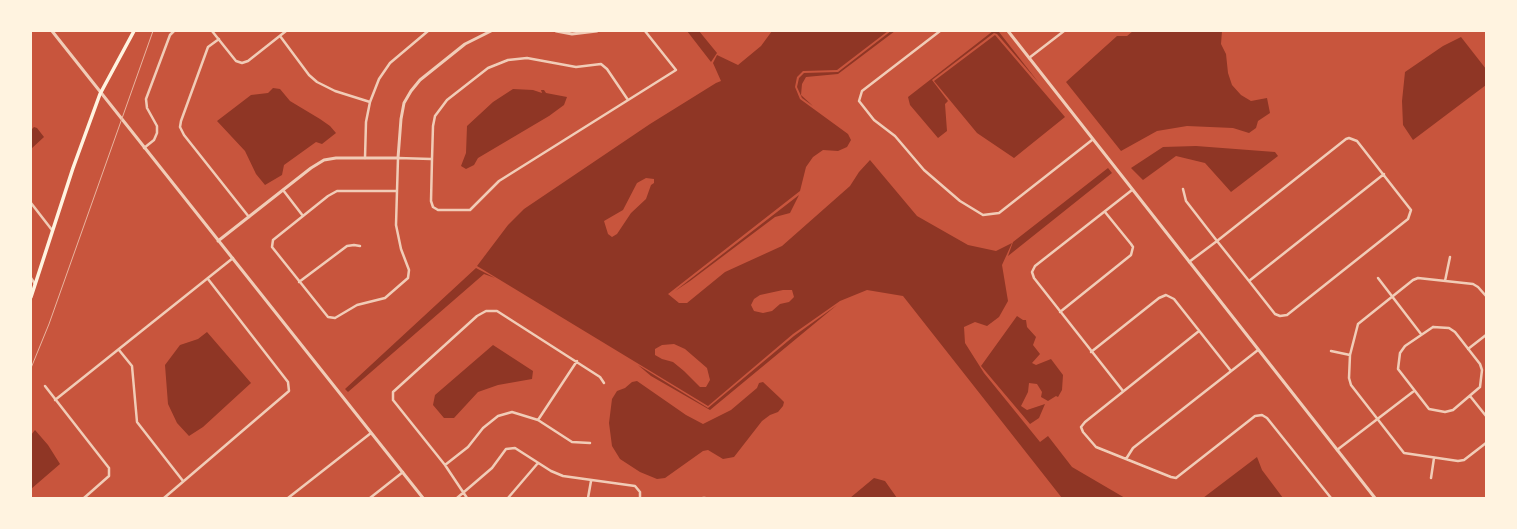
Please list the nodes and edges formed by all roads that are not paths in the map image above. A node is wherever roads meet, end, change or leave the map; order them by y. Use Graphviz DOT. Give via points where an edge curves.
graph roads {
  1 [pos="52,31"];
  2 [pos="134,31"];
  3 [pos="174,31"];
  4 [pos="212,31"];
  5 [pos="286,31"];
  6 [pos="428,31"];
  7 [pos="479,31"];
  8 [pos="491,31"];
  9 [pos="556,31"];
  10 [pos="597,31"];
  11 [pos="644,31"];
  12 [pos="940,31"];
  13 [pos="1008,31"];
  14 [pos="1062,31"];
  15 [pos="481,35"];
  16 [pos="280,36"];
  17 [pos="219,39"];
  18 [pos="1029,58"];
  19 [pos="100,94"];
  20 [pos="628,100"];
  21 [pos="370,102"];
  22 [pos="1092,140"];
  23 [pos="144,148"];
  24 [pos="365,158"];
  25 [pos="398,158"];
  26 [pos="432,159"];
  27 [pos="1384,174"];
  28 [pos="283,190"];
  29 [pos="1132,190"];
  30 [pos="1183,190"];
  31 [pos="397,191"];
  32 [pos="31,203"];
  33 [pos="1105,212"];
  34 [pos="303,216"];
  35 [pos="249,217"];
  36 [pos="53,230"];
  37 [pos="218,241"];
  38 [pos="1217,241"];
  39 [pos="360,246"];
  40 [pos="1450,257"];
  41 [pos="234,258"];
  42 [pos="1190,262"];
  43 [pos="31,278"];
  44 [pos="1378,278"];
  45 [pos="208,279"];
  46 [pos="1249,281"];
  47 [pos="1445,281"];
  48 [pos="299,282"];
  49 [pos="36,284"];
  50 [pos="1392,296"];
  51 [pos="1486,296"];
  52 [pos="31,297"];
  53 [pos="1060,312"];
  54 [pos="1199,331"];
  55 [pos="1421,334"];
  56 [pos="1486,335"];
  57 [pos="1468,349"];
  58 [pos="119,350"];
  59 [pos="1258,350"];
  60 [pos="1331,351"];
  61 [pos="1091,352"];
  62 [pos="1350,355"];
  63 [pos="577,361"];
  64 [pos="1231,371"];
  65 [pos="604,383"];
  66 [pos="44,386"];
  67 [pos="1123,391"];
  68 [pos="1414,391"];
  69 [pos="1470,396"];
  70 [pos="55,400"];
  71 [pos="1486,416"];
  72 [pos="538,420"];
  73 [pos="1377,420"];
  74 [pos="371,433"];
  75 [pos="590,443"];
  76 [pos="1486,444"];
  77 [pos="1337,450"];
  78 [pos="1434,458"];
  79 [pos="1126,459"];
  80 [pos="538,463"];
  81 [pos="445,465"];
  82 [pos="403,472"];
  83 [pos="1431,478"];
  84 [pos="183,481"];
  85 [pos="591,481"];
  86 [pos="464,493"];
  87 [pos="84,498"];
  88 [pos="164,498"];
  89 [pos="288,498"];
  90 [pos="370,498"];
  91 [pos="423,498"];
  92 [pos="458,498"];
  93 [pos="467,498"];
  94 [pos="508,498"];
  95 [pos="588,498"];
  96 [pos="640,498"];
  97 [pos="1331,498"];
  98 [pos="1375,498"];
  1 -- 19 [label="street"];
  2 -- 19 [label="main road"];
  3 -- 23 [label="street" via="170,35 146,99 147,108 157,126 157,133 154,140"];
  4 -- 17 [label="street"];
  5 -- 16 [label="street"];
  6 -- 21 [label="street" via="390,63 379,79"];
  7 -- 15 [label="street"];
  8 -- 15 [label="street"];
  9 -- 10 [label="street" via="572,34"];
  11 -- 20 [label="street" via="676,70"];
  12 -- 22 [label="street" via="862,92 859,101 877,123 895,136 924,170 960,201 983,215 999,213"];
  13 -- 18 [label="street"];
  14 -- 18 [label="street"];
  15 -- 25 [label="street" via="465,44 426,75 411,91 404,104 401,119"];
  16 -- 17 [label="street" via="242,63 236,61"];
  16 -- 21 [label="street" via="317,82 335,91"];
  17 -- 35 [label="street" via="208,47 180,127"];
  18 -- 22 [label="street"];
  19 -- 23 [label="street"];
  19 -- 36 [label="main road"];
  20 -- 26 [label="street" via="608,68 600,64 576,66 527,58 508,60 488,68 447,100 440,109 433,126"];
  20 -- 26 [label="street" via="499,181 470,210 438,210 433,207"];
  21 -- 24 [label="street" via="366,122"];
  22 -- 29 [label="street"];
  23 -- 37 [label="street"];
  24 -- 25 [label="street"];
  24 -- 28 [label="street" via="324,160"];
  25 -- 26 [label="street"];
  25 -- 31 [label="street"];
  27 -- 38 [label="street" via="1357,141 1349,138"];
  27 -- 46 [label="street"];
  27 -- 46 [label="street" via="1410,207 1408,219 1283,316 1275,314"];
  28 -- 34 [label="street"];
  28 -- 35 [label="street"];
  29 -- 33 [label="street"];
  29 -- 42 [label="street"];
  30 -- 38 [label="street" via="1186,201"];
  31 -- 34 [label="street" via="337,191"];
  31 -- 48 [label="street" via="396,225 409,270 408,278 385,298 357,305 335,318 328,318"];
  32 -- 36 [label="street"];
  33 -- 53 [label="street" via="1131,244 1132,252 1128,259"];
  33 -- 53 [label="street" via="1033,269 1034,278"];
  34 -- 48 [label="street" via="273,240 272,247"];
  35 -- 37 [label="street"];
  36 -- 49 [label="main road"];
  37 -- 41 [label="street"];
  38 -- 42 [label="street"];
  38 -- 46 [label="street"];
  39 -- 48 [label="street" via="347,246"];
  40 -- 47 [label="street"];
  41 -- 45 [label="street"];
  41 -- 74 [label="street"];
  42 -- 59 [label="street"];
  43 -- 49 [label="street"];
  44 -- 50 [label="street"];
  45 -- 58 [label="street"];
  45 -- 84 [label="street" via="288,382 289,391"];
  47 -- 50 [label="street" via="1418,278"];
  47 -- 51 [label="street" via="1473,284"];
  49 -- 52 [label="main road"];
  50 -- 55 [label="street"];
  50 -- 62 [label="street" via="1358,324"];
  53 -- 61 [label="street"];
  54 -- 61 [label="street" via="1174,298 1166,295"];
  54 -- 64 [label="street"];
  54 -- 67 [label="street"];
  55 -- 57 [label="street" via="1433,327 1449,328"];
  55 -- 68 [label="street" via="1400,353 1398,369"];
  56 -- 57 [label="street"];
  57 -- 69 [label="street" via="1482,370 1480,387"];
  58 -- 70 [label="street"];
  58 -- 84 [label="street" via="132,366 137,422"];
  59 -- 64 [label="street"];
  59 -- 77 [label="street"];
  60 -- 62 [label="street"];
  61 -- 67 [label="street"];
  62 -- 73 [label="street" via="1350,385"];
  63 -- 65 [label="street" via="600,377"];
  63 -- 72 [label="street"];
  63 -- 81 [label="street" via="497,311 486,311 477,316 393,392 393,400"];
  64 -- 79 [label="street" via="1132,448"];
  66 -- 70 [label="street"];
  67 -- 79 [label="street" via="1082,427 1083,432 1096,447"];
  68 -- 69 [label="street" via="1429,408 1445,412 1453,410"];
  68 -- 73 [label="street"];
  69 -- 71 [label="street"];
  70 -- 87 [label="street" via="109,468 109,476"];
  72 -- 75 [label="street" via="572,442"];
  72 -- 81 [label="street" via="512,412 498,416 483,428 468,447"];
  73 -- 77 [label="street"];
  73 -- 78 [label="street" via="1404,453"];
  74 -- 82 [label="street"];
  74 -- 89 [label="street"];
  76 -- 78 [label="street" via="1464,460"];
  77 -- 98 [label="street"];
  78 -- 83 [label="street"];
  79 -- 97 [label="street" via="1171,477 1178,477 1255,416 1262,415"];
  80 -- 85 [label="street" via="563,476"];
  80 -- 86 [label="street" via="515,448 506,449 492,468"];
  80 -- 94 [label="street"];
  81 -- 86 [label="street"];
  82 -- 90 [label="street"];
  82 -- 91 [label="street"];
  84 -- 88 [label="street"];
  85 -- 95 [label="street"];
  85 -- 96 [label="street" via="635,486 640,492"];
  86 -- 92 [label="street"];
  86 -- 93 [label="street"];
}
